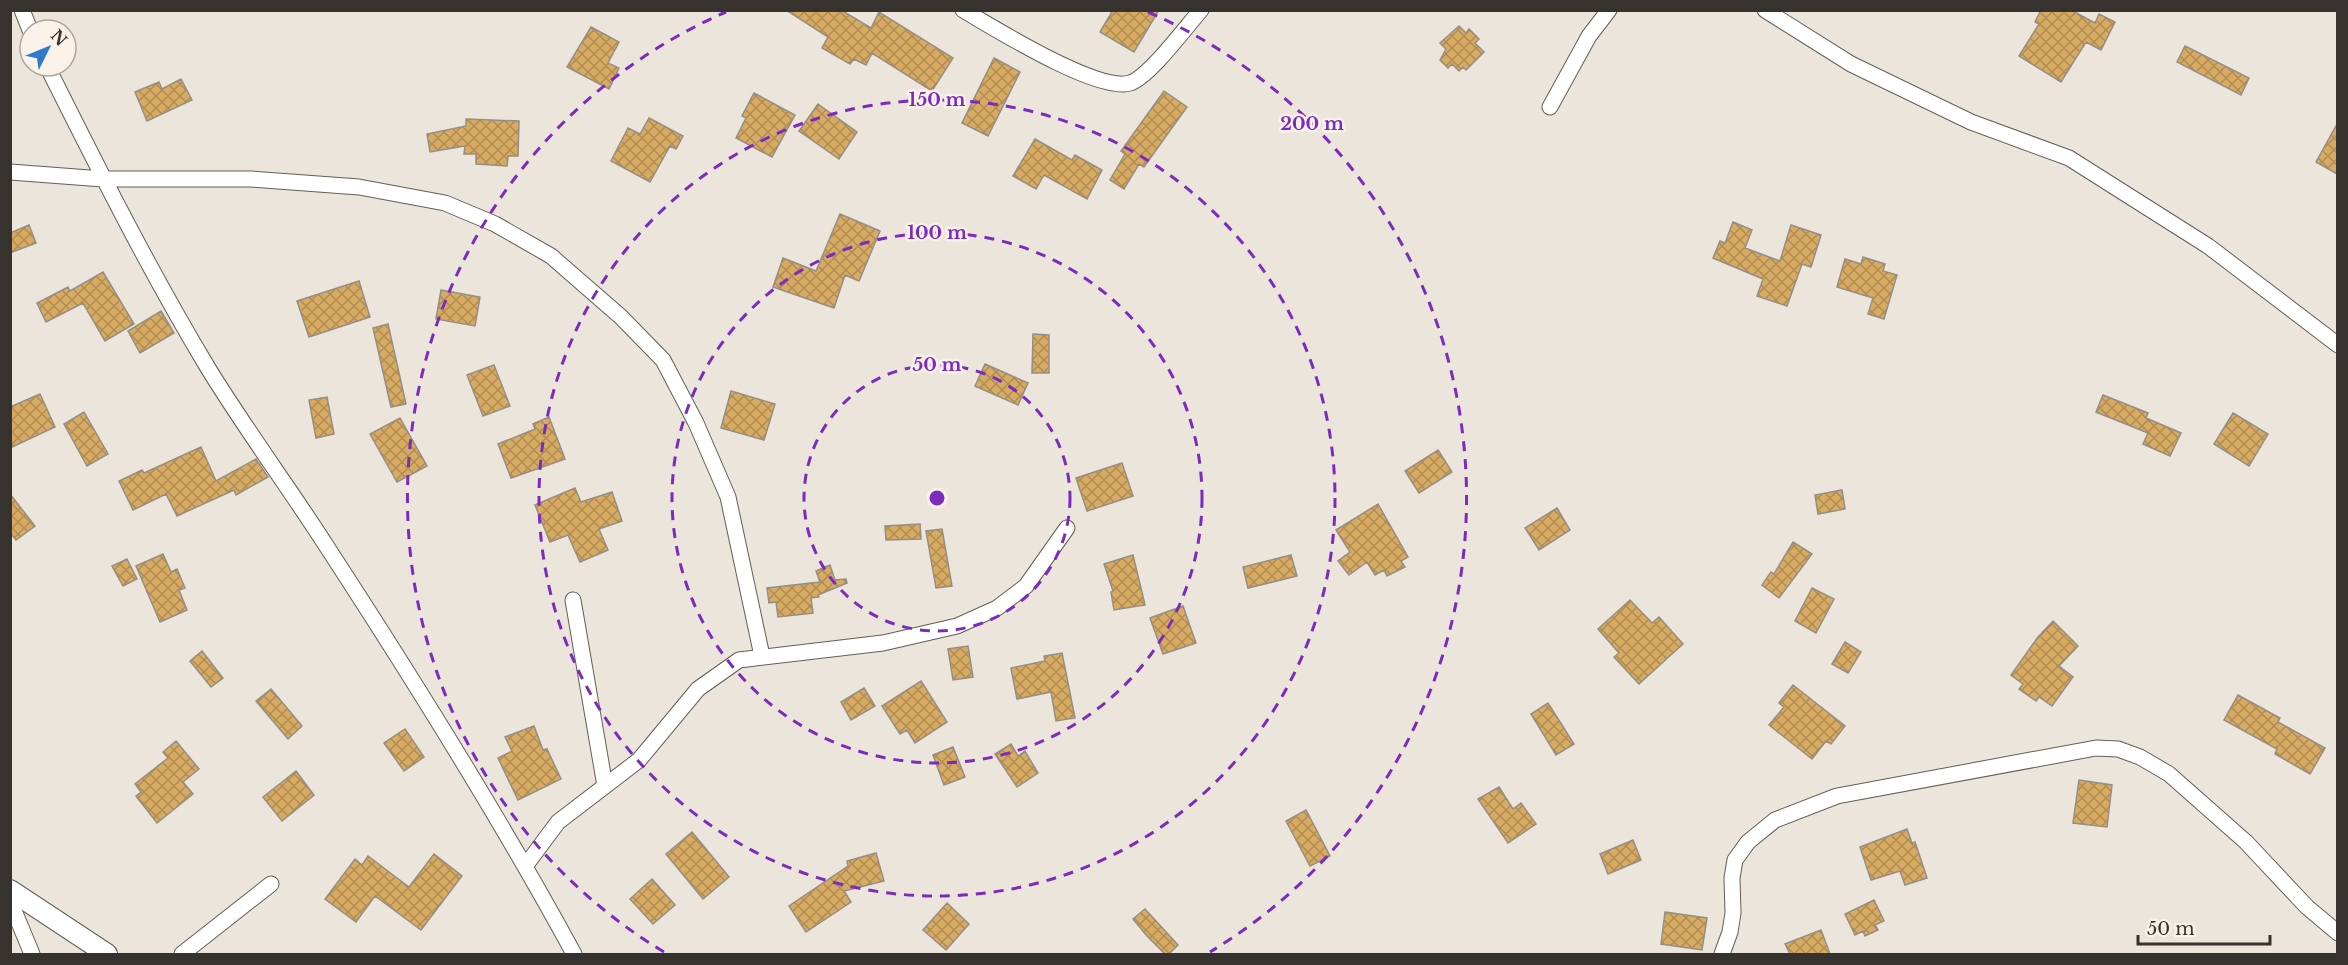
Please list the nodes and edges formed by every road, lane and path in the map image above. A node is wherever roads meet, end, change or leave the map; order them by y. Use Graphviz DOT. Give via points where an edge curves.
graph roads {
  1 [pos="963,10"];
  2 [pos="1200,10"];
  3 [pos="1609,10"];
  4 [pos="1765,10"];
  5 [pos="53,78"];
  6 [pos="1550,107"];
  7 [pos="10,172"];
  8 [pos="103,178"];
  9 [pos="2337,345"];
  10 [pos="1067,528"];
  11 [pos="573,600"];
  12 [pos="762,656"];
  13 [pos="605,786"];
  14 [pos="526,865"];
  15 [pos="271,884"];
  16 [pos="10,890"];
  17 [pos="10,901"];
  18 [pos="2337,933"];
  19 [pos="32,954"];
  20 [pos="107,954"];
  21 [pos="182,954"];
  22 [pos="574,954"];
  23 [pos="1722,954"];
  1 -- 2 [label="street" via="1069,68 1115,84 1130,83 1146,73"];
  3 -- 6 [label="street" via="1589,36"];
  4 -- 9 [label="street" via="1851,64 1971,122 2069,158 2208,246"];
  5 -- 8 [label="street"];
  7 -- 8 [label="street"];
  8 -- 12 [label="street" via="251,179 359,187 445,203 495,224 551,256 663,360 728,497"];
  8 -- 14 [label="street" via="209,369 330,551"];
  10 -- 12 [label="street" via="1026,586 997,608 957,626 884,642"];
  11 -- 13 [label="street"];
  12 -- 13 [label="street" via="739,660 712,676 639,760"];
  13 -- 14 [label="street" via="558,822"];
  14 -- 22 [label="street"];
  15 -- 21 [label="street"];
  16 -- 20 [label="street"];
  17 -- 19 [label="street"];
  18 -- 23 [label="street" via="2246,842 2169,774 2118,749 2096,748 1837,796 1775,820 1748,842 1735,860 1731,932"];
}
